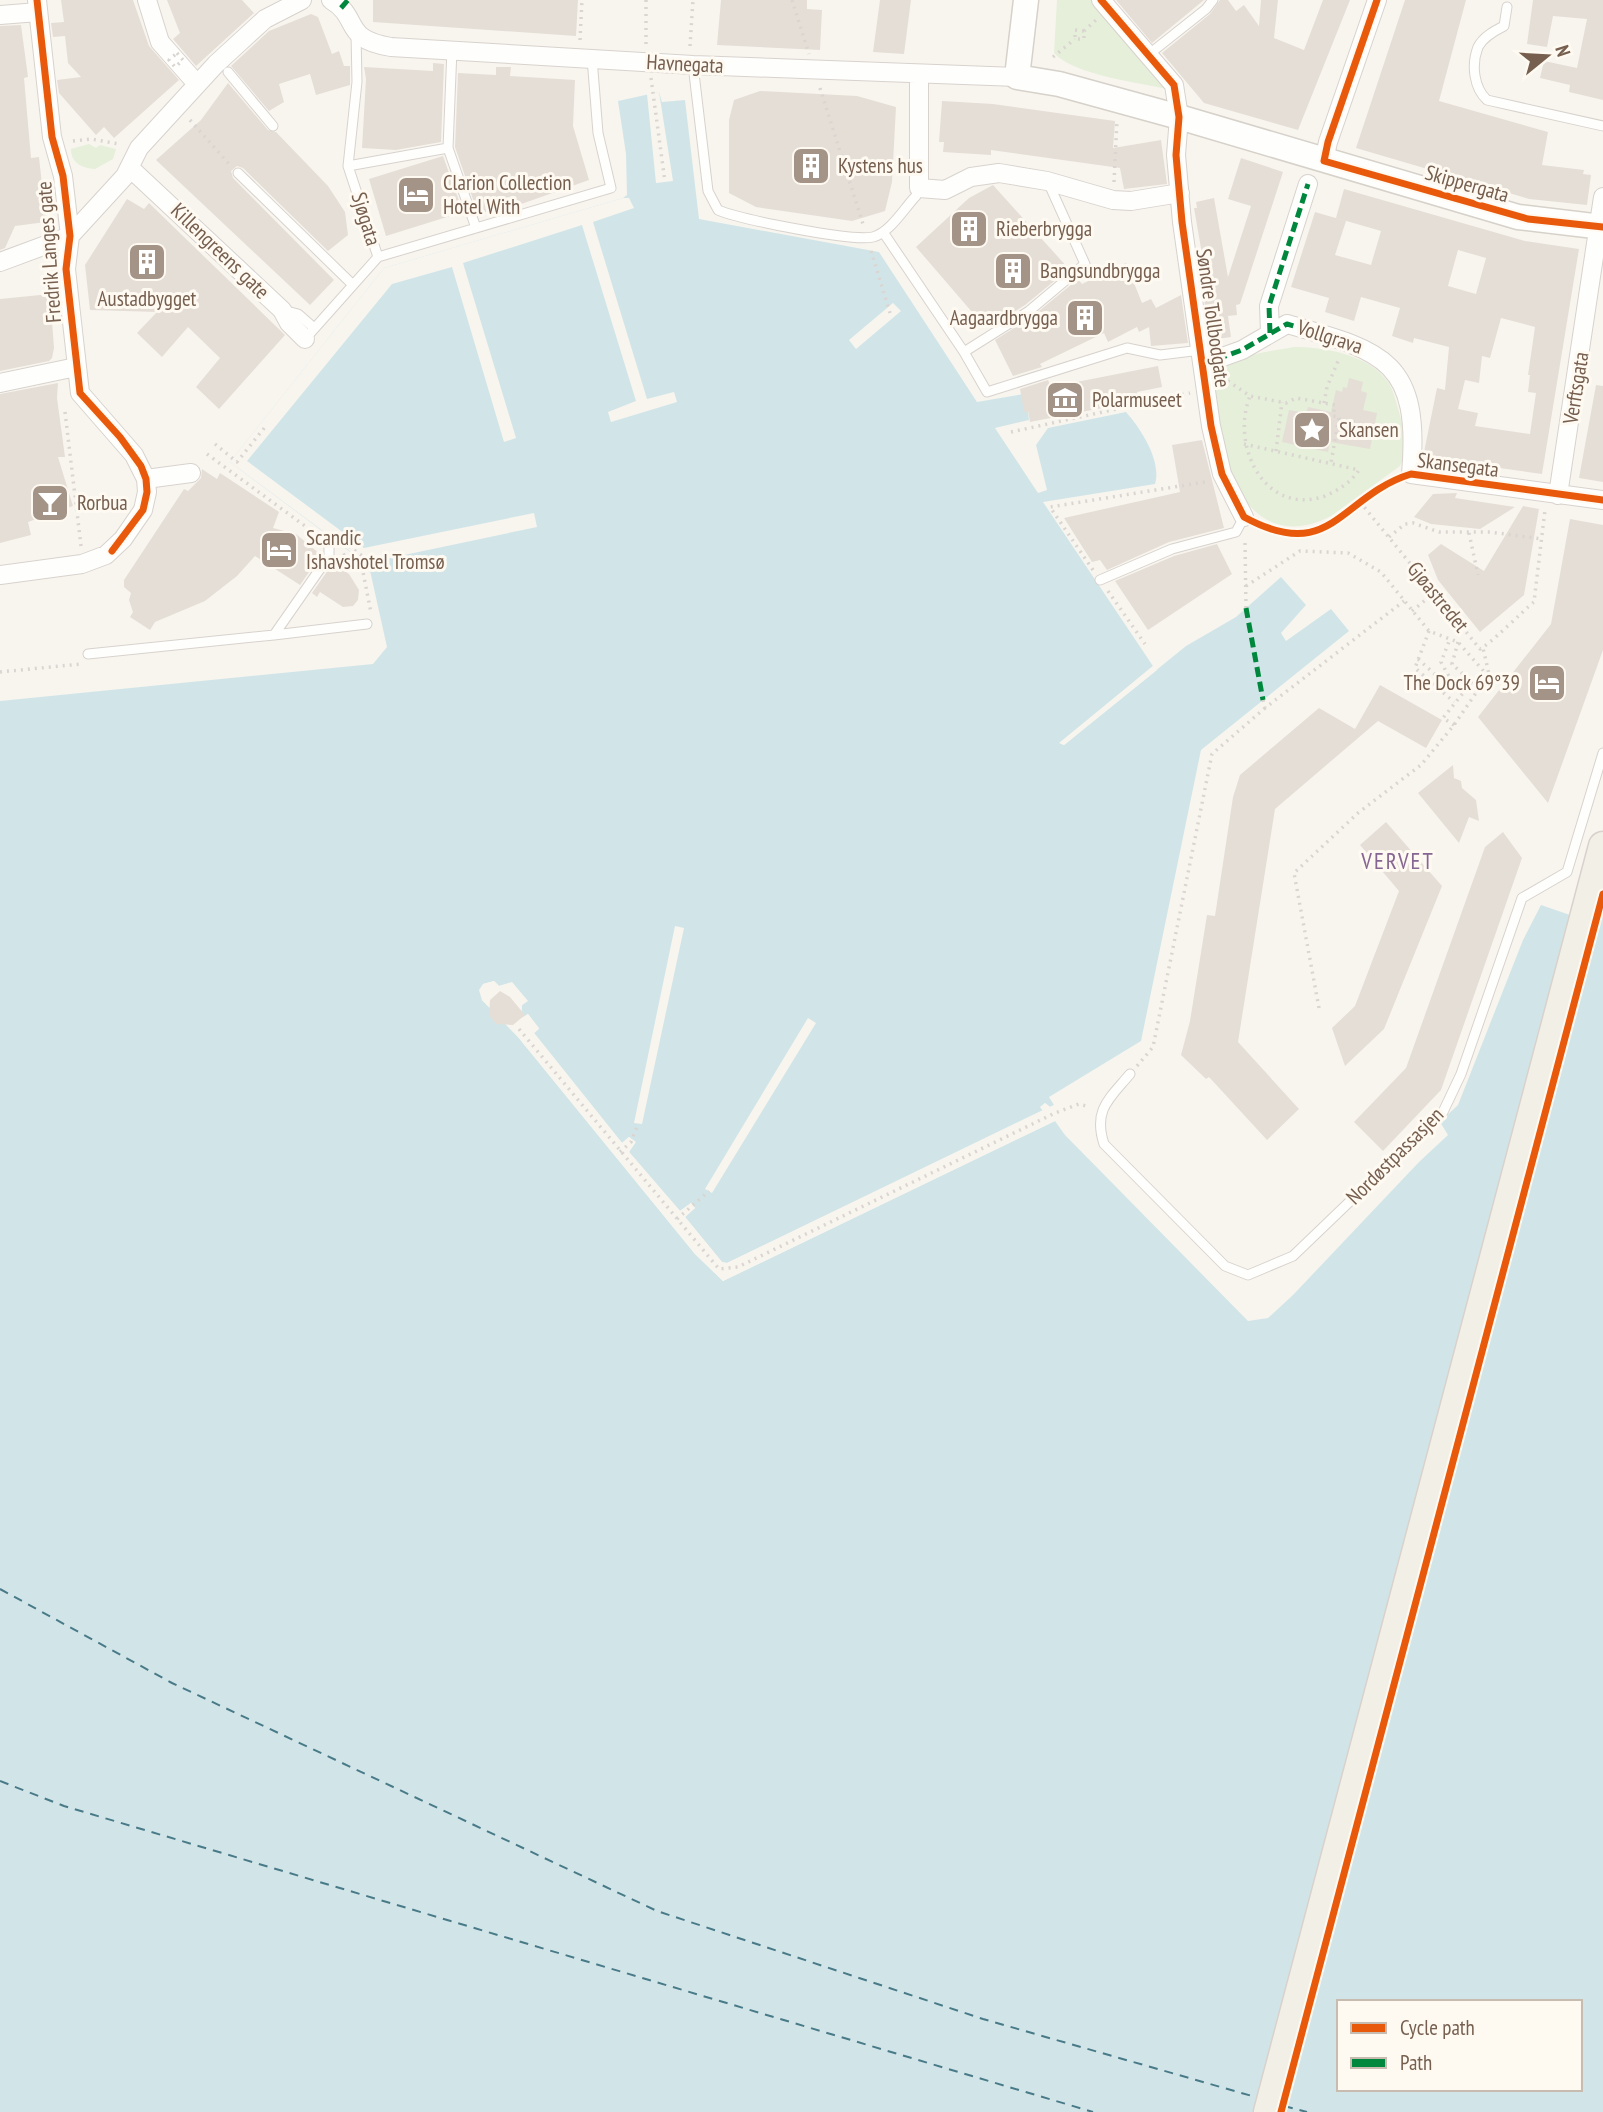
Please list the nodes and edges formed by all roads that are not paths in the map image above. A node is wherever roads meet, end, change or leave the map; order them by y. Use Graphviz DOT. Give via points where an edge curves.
graph roads {
  1 [pos="147,0"];
  2 [pos="302,0"];
  3 [pos="1026,0"];
  4 [pos="1101,0"];
  5 [pos="1213,0"];
  6 [pos="1377,0"];
  7 [pos="340,3"];
  8 [pos="38,6"];
  9 [pos="1507,7"];
  10 [pos="0,15"];
  11 [pos="356,34"];
  12 [pos="452,49"];
  13 [pos="1148,55"];
  14 [pos="592,58"];
  15 [pos="693,65"];
  16 [pos="228,72"];
  17 [pos="919,74"];
  18 [pos="1017,77"];
  19 [pos="197,85"];
  20 [pos="1179,117"];
  21 [pos="273,126"];
  22 [pos="1603,126"];
  23 [pos="448,148"];
  24 [pos="1324,161"];
  25 [pos="348,166"];
  26 [pos="130,168"];
  27 [pos="238,173"];
  28 [pos="1047,181"];
  29 [pos="1308,184"];
  30 [pos="919,188"];
  31 [pos="1180,193"];
  32 [pos="1603,197"];
  33 [pos="476,228"];
  34 [pos="1602,228"];
  35 [pos="883,232"];
  36 [pos="70,236"];
  37 [pos="378,257"];
  38 [pos="0,262"];
  39 [pos="353,285"];
  40 [pos="309,333"];
  41 [pos="1270,333"];
  42 [pos="964,352"];
  43 [pos="1202,357"];
  44 [pos="76,367"];
  45 [pos="0,383"];
  46 [pos="194,468"];
  47 [pos="1411,474"];
  48 [pos="146,479"];
  49 [pos="1553,495"];
  50 [pos="1603,500"];
  51 [pos="1244,517"];
  52 [pos="333,540"];
  53 [pos="0,575"];
  54 [pos="1100,580"];
  55 [pos="367,624"];
  56 [pos="274,635"];
  57 [pos="88,654"];
  58 [pos="1603,753"];
  59 [pos="1603,846"];
  60 [pos="1130,1074"];
  61 [pos="1268,2112"];
  1 -- 19 [label="street" via="160,42"];
  2 -- 19 [label="street" via="265,19"];
  3 -- 18 [label="street"];
  4 -- 13 [label="street, Søndre Tollbodgate"];
  5 -- 13 [label="lane"];
  6 -- 24 [label="street"];
  7 -- 11 [label="street, Sjøgata"];
  8 -- 10 [label="street"];
  8 -- 36 [label="street, Fredrik Langes gate" via="52,137 63,176"];
  9 -- 22 [label="lane" via="1504,26 1489,34 1478,48 1475,81 1479,92 1487,100"];
  11 -- 12 [label="street, Havnegata" via="375,44"];
  11 -- 25 [label="lane, Sjøgata" via="357,76"];
  12 -- 14 [label="street, Havnegata"];
  12 -- 23 [label="lane"];
  13 -- 20 [label="street, Søndre Tollbodgate" via="1174,85"];
  14 -- 15 [label="street, Havnegata" via="648,53"];
  14 -- 33 [label="lane, Sjøgata" via="598,133 611,188"];
  15 -- 17 [label="street, Havnegata"];
  15 -- 35 [label="lane" via="708,191 718,209 818,232 872,237"];
  16 -- 21 [label="lane"];
  17 -- 18 [label="street, Havnegata"];
  17 -- 30 [label="street"];
  18 -- 20 [label="street, Skippergata"];
  19 -- 26 [label="street" via="139,148"];
  20 -- 24 [label="street, Skippergata"];
  20 -- 31 [label="street, Søndre Tollbodgate"];
  23 -- 25 [label="lane"];
  23 -- 33 [label="lane"];
  24 -- 34 [label="street, Skippergata" via="1528,219"];
  25 -- 37 [label="lane, Sjøgata"];
  26 -- 36 [label="street"];
  26 -- 40 [label="street, Killengreens gate"];
  27 -- 39 [label="lane"];
  28 -- 30 [label="street" via="999,173 971,177 945,190"];
  28 -- 31 [label="street" via="1113,200"];
  28 -- 42 [label="lane" via="1085,264 1029,311"];
  29 -- 41 [label="street" via="1269,306"];
  30 -- 35 [label="lane"];
  31 -- 43 [label="street, Søndre Tollbodgate"];
  32 -- 34 [label="street, Verftsgata"];
  33 -- 37 [label="lane, Sjøgata"];
  34 -- 49 [label="street, Verftsgata"];
  35 -- 42 [label="lane"];
  36 -- 38 [label="street"];
  36 -- 44 [label="street, Fredrik Langes gate" via="66,269"];
  37 -- 39 [label="lane"];
  39 -- 40 [label="lane"];
  41 -- 43 [label="street, Vollgrava" via="1242,350"];
  41 -- 47 [label="street, Vollgrava" via="1287,324 1366,348 1393,368 1413,431"];
  42 -- 43 [label="lane, Søndre Tollbodgate" via="987,392 1127,348"];
  43 -- 51 [label="street, Søndre Tollbodgate" via="1224,479"];
  44 -- 45 [label="street"];
  44 -- 48 [label="street, Fredrik Langes gate" via="80,393 134,455"];
  46 -- 48 [label="street"];
  47 -- 49 [label="street, Skansegata"];
  48 -- 53 [label="street" via="143,510 111,551 82,564"];
  49 -- 50 [label="street, Skansegata"];
  51 -- 54 [label="lane" via="1236,532 1172,549"];
  52 -- 56 [label="lane" via="329,556"];
  55 -- 56 [label="lane"];
  56 -- 57 [label="lane"];
  58 -- 60 [label="lane, Nordøstpassasjen" via="1567,872 1522,898 1461,1074 1443,1112 1293,1256 1248,1275 1226,1266 1104,1144 1098,1126 1102,1110"];
  59 -- 61 [label="main road"];
}
